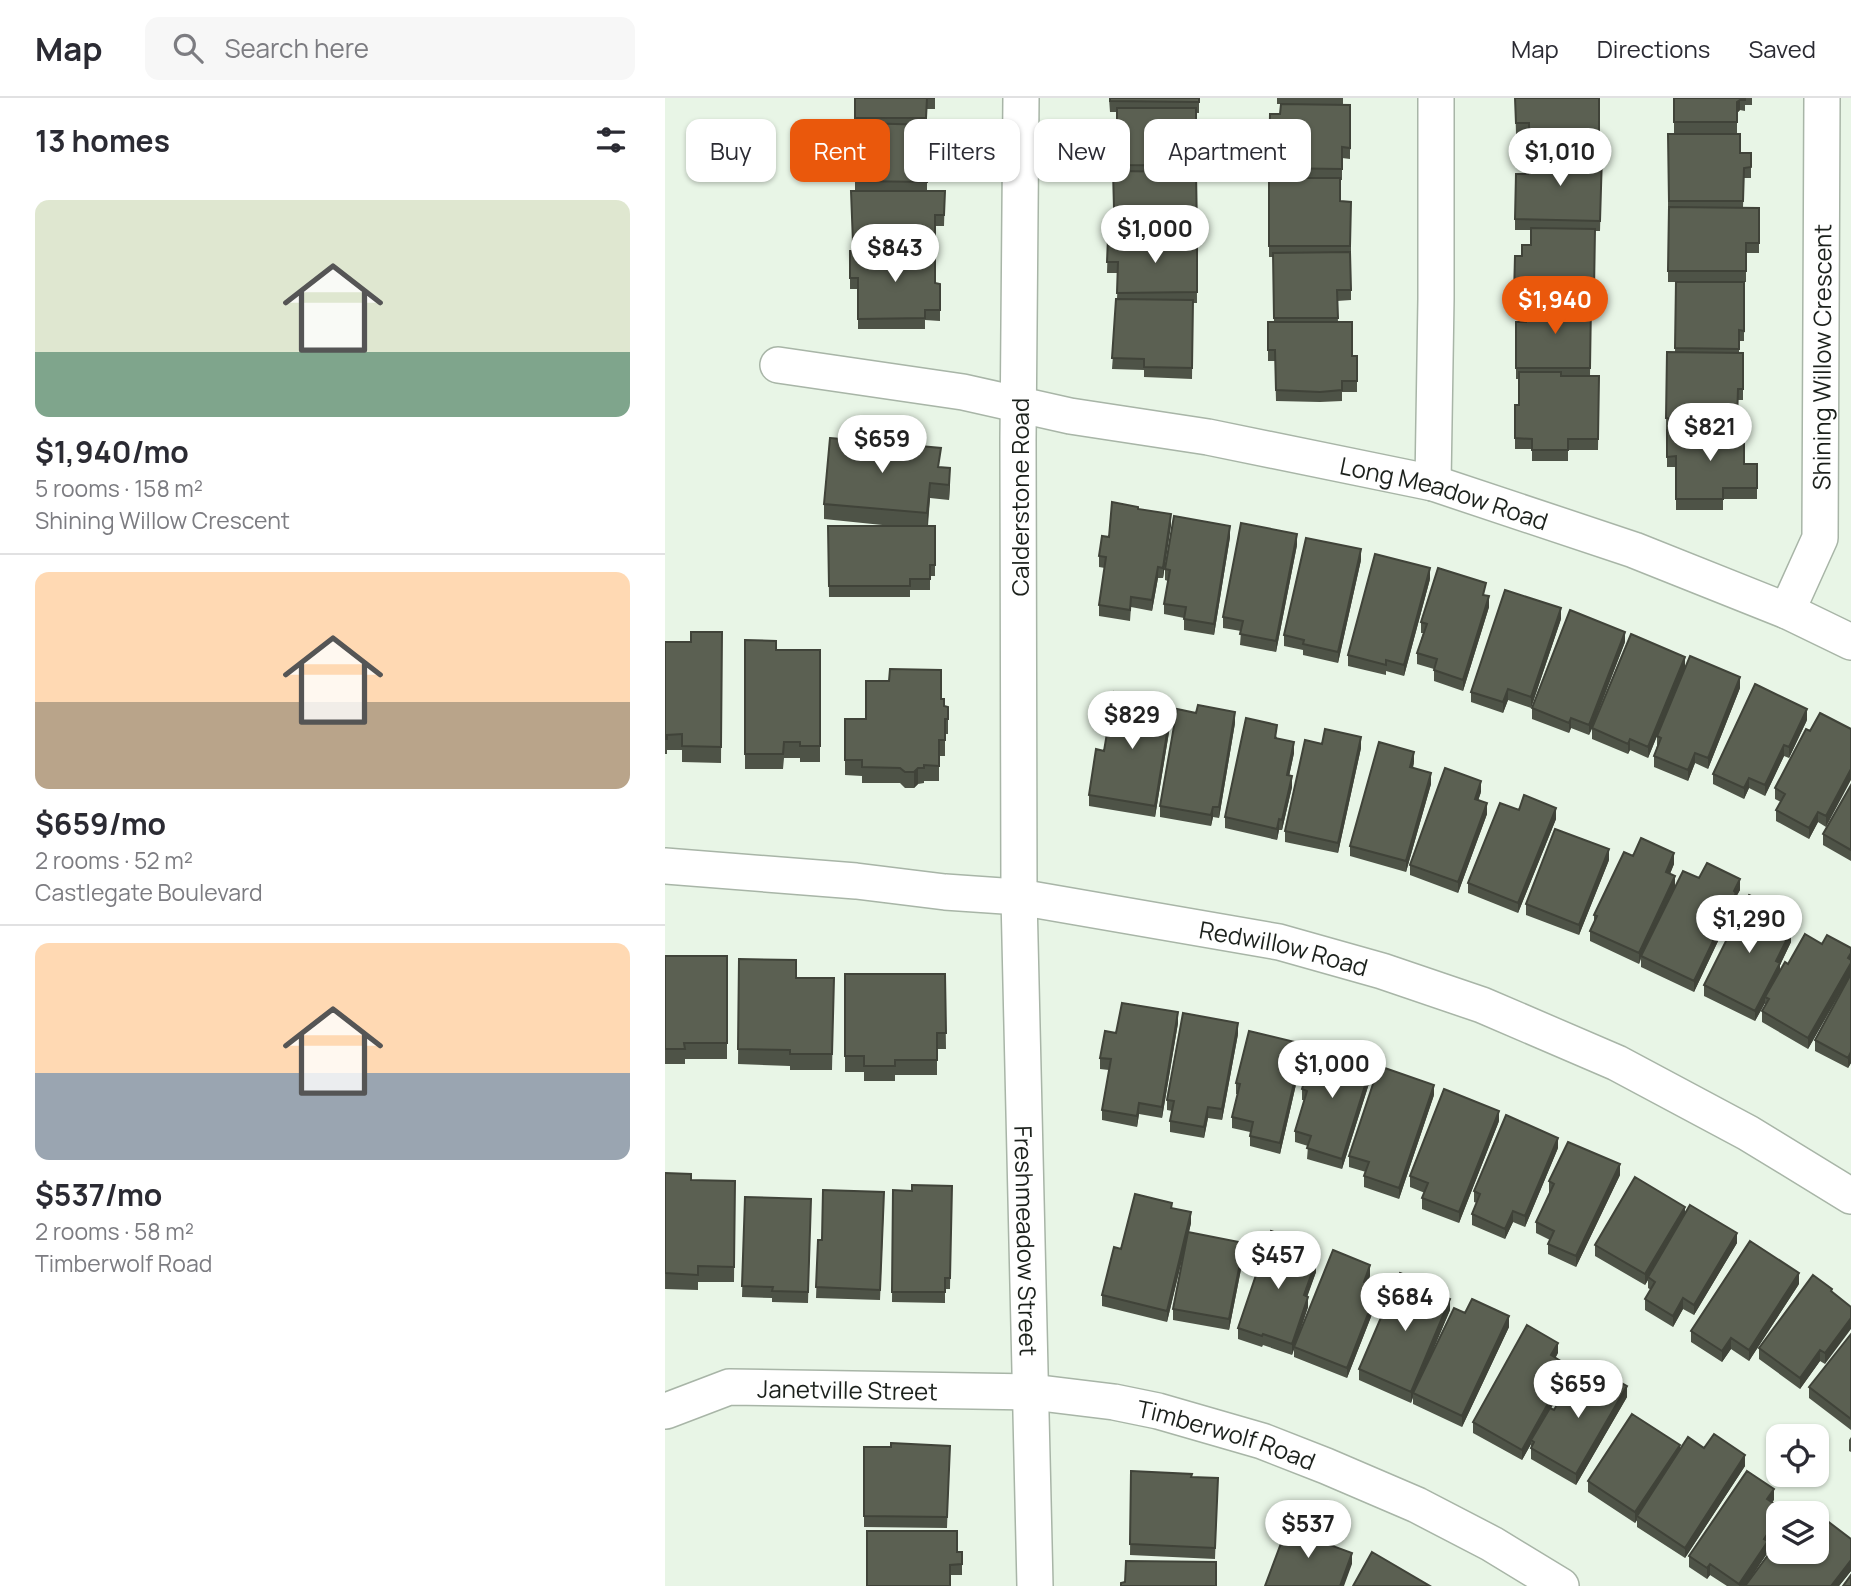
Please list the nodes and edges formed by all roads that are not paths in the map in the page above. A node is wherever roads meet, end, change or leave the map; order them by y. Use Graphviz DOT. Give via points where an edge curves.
graph roads {
  1 [pos="1021,98"];
  2 [pos="1436,98"];
  3 [pos="1822,98"];
  4 [pos="778,365"];
  5 [pos="1018,404"];
  6 [pos="1433,483"];
  7 [pos="1787,611"];
  8 [pos="1851,642"];
  9 [pos="665,866"];
  10 [pos="1019,897"];
  11 [pos="1851,1196"];
  12 [pos="1032,1392"];
  13 [pos="666,1411"];
  14 [pos="1035,1586"];
  15 [pos="1561,1586"];
  1 -- 5 [label="street, Calderstone Road"];
  2 -- 6 [label="street"];
  3 -- 7 [label="street, Shining Willow Crescent" via="1820,538"];
  4 -- 5 [label="street, Long Meadow Road"];
  5 -- 6 [label="street, Long Meadow Road"];
  5 -- 10 [label="street, Calderstone Road"];
  6 -- 7 [label="street, Long Meadow Road" via="1634,550"];
  7 -- 8 [label="street, Long Meadow Road"];
  9 -- 10 [label="street, Redwillow Road"];
  10 -- 11 [label="street, Redwillow Road" via="1279,942 1482,1005 1617,1063 1748,1133"];
  10 -- 12 [label="street, Freshmeadow Street"];
  12 -- 13 [label="street, Janetville Street" via="729,1387"];
  12 -- 14 [label="street, Freshmeadow Street"];
  12 -- 15 [label="street, Timberwolf Road" via="1158,1411 1262,1441 1417,1505"];
}
